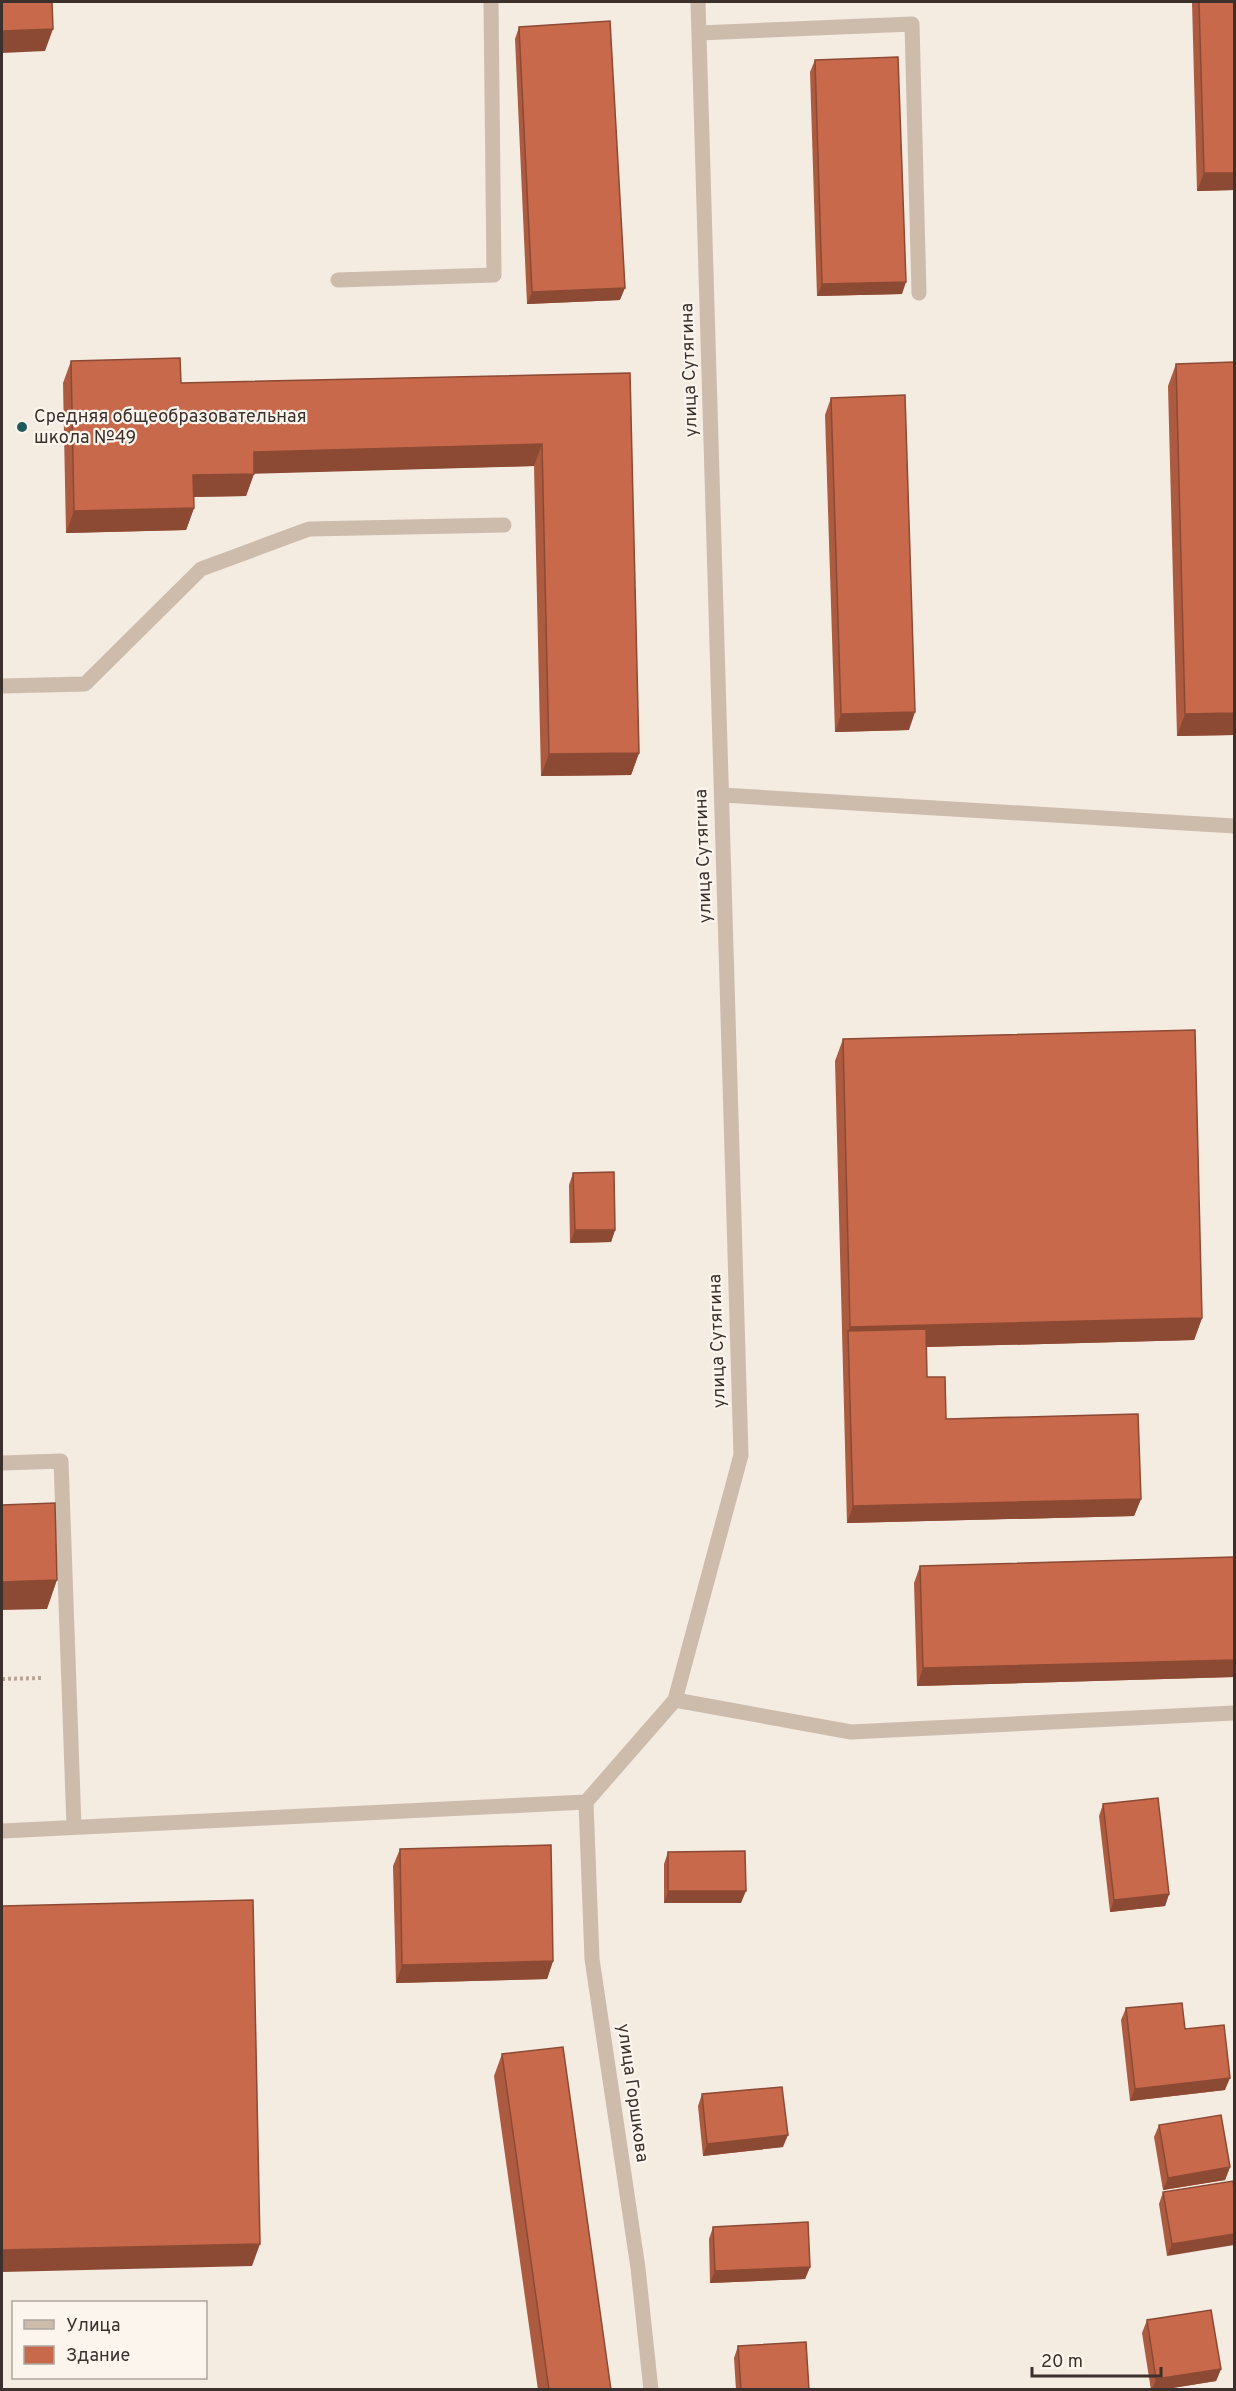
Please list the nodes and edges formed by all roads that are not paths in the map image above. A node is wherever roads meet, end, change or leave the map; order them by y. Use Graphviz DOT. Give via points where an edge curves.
graph roads {
  1 [pos="491,2"];
  2 [pos="698,2"];
  3 [pos="699,33"];
  4 [pos="338,279"];
  5 [pos="920,293"];
  6 [pos="504,525"];
  7 [pos="2,686"];
  8 [pos="722,795"];
  9 [pos="1234,826"];
  10 [pos="2,1463"];
  11 [pos="675,1700"];
  12 [pos="1234,1713"];
  13 [pos="586,1802"];
  14 [pos="74,1827"];
  15 [pos="2,1831"];
  16 [pos="651,2390"];
  1 -- 4 [label="street" via="494,275"];
  2 -- 3 [label="street, улица Сутягина"];
  3 -- 5 [label="street" via="912,24"];
  3 -- 8 [label="street, улица Сутягина"];
  6 -- 7 [label="street" via="309,529 201,569 85,684"];
  8 -- 9 [label="street"];
  8 -- 11 [label="street, улица Сутягина" via="741,1455"];
  10 -- 14 [label="street" via="61,1461"];
  11 -- 12 [label="street" via="851,1732"];
  11 -- 13 [label="street"];
  13 -- 14 [label="street"];
  13 -- 16 [label="street, улица Горшкова" via="592,1959 638,2268"];
  14 -- 15 [label="street"];
}
